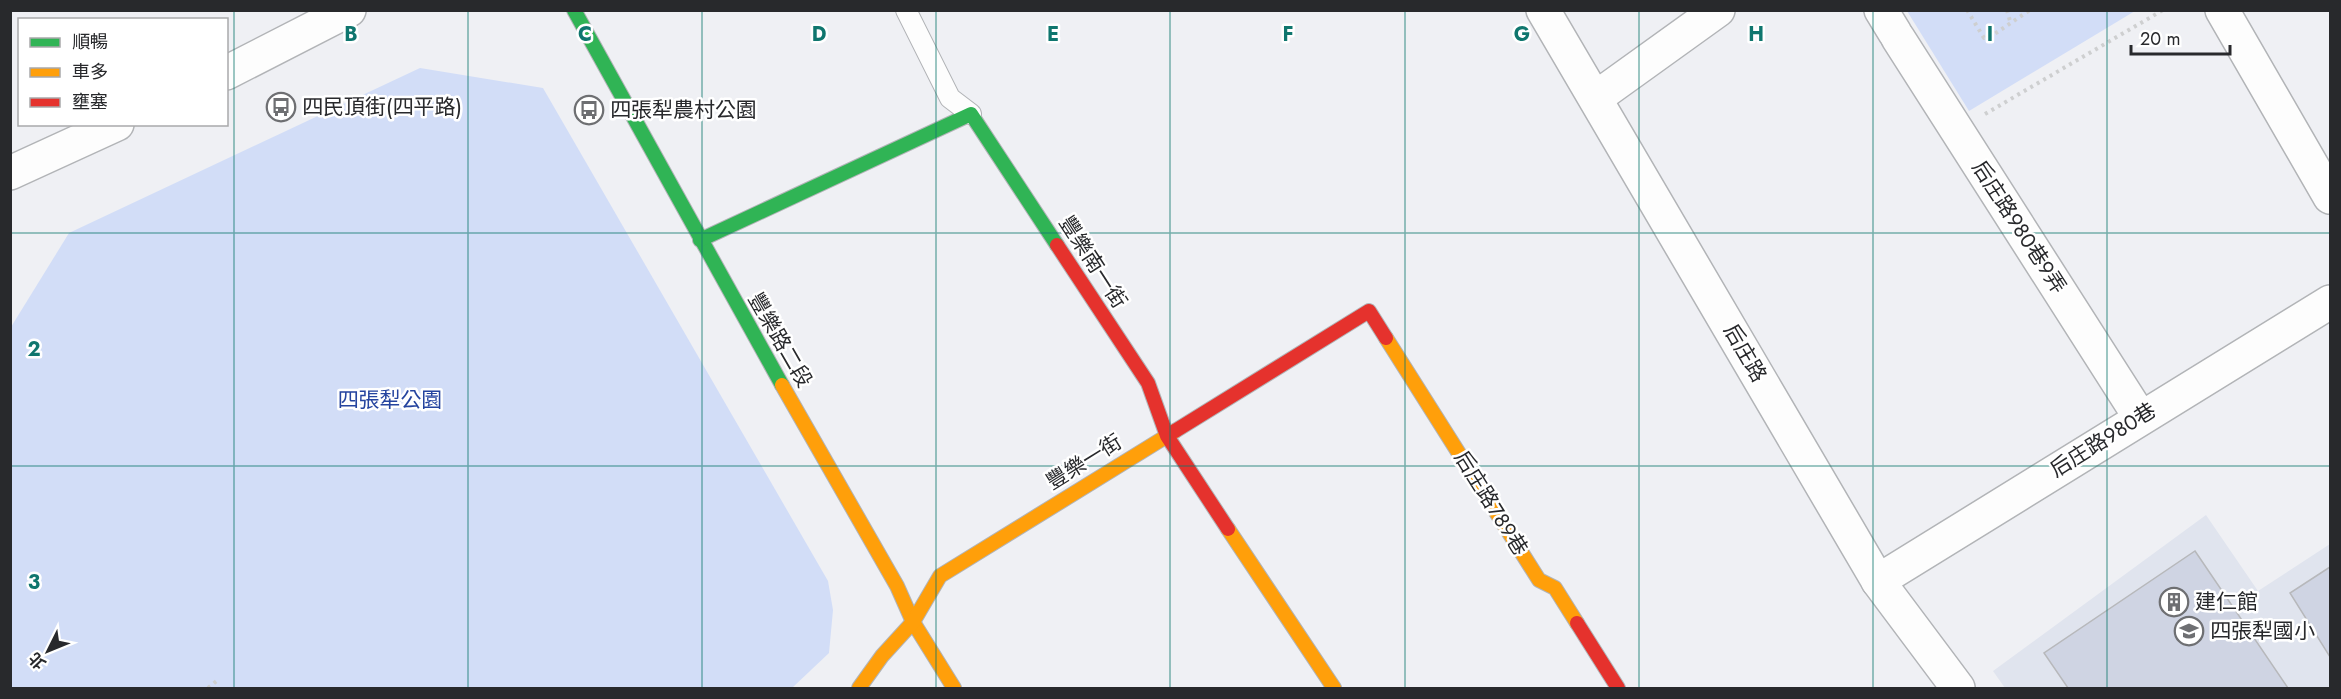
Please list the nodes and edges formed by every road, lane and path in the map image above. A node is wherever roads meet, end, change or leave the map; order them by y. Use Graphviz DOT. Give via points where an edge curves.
graph roads {
  1 [pos="349,10"];
  2 [pos="574,10"];
  3 [pos="906,10"];
  4 [pos="1543,10"];
  5 [pos="1718,10"];
  6 [pos="1967,10"];
  7 [pos="2007,10"];
  8 [pos="2030,10"];
  9 [pos="2163,10"];
  10 [pos="2222,10"];
  11 [pos="2010,21"];
  12 [pos="1891,27"];
  13 [pos="228,72"];
  14 [pos="1597,98"];
  15 [pos="971,114"];
  16 [pos="1979,118"];
  17 [pos="113,126"];
  18 [pos="10,173"];
  19 [pos="2331,197"];
  20 [pos="700,240"];
  21 [pos="2331,302"];
  22 [pos="1369,311"];
  23 [pos="2140,417"];
  24 [pos="1167,435"];
  25 [pos="1878,581"];
  26 [pos="913,622"];
  27 [pos="219,679"];
  28 [pos="1950,686"];
  29 [pos="208,688"];
  30 [pos="859,688"];
  31 [pos="954,688"];
  32 [pos="1334,688"];
  33 [pos="1618,688"];
  1 -- 13 [label="street"];
  2 -- 20 [label="street, 豐樂路二段"];
  3 -- 15 [label="lane" via="950,98"];
  4 -- 14 [label="street, 后庄路"];
  5 -- 14 [label="street"];
  6 -- 11 [label="path" via="1984,38"];
  7 -- 11 [label="path"];
  8 -- 11 [label="path"];
  9 -- 16 [label="path"];
  10 -- 19 [label="street"];
  12 -- 23 [label="street, 后庄路980巷9弄"];
  14 -- 25 [label="street, 后庄路"];
  15 -- 20 [label="street"];
  15 -- 24 [label="street, 豐樂南一街" via="1148,383"];
  17 -- 18 [label="street"];
  20 -- 26 [label="street, 豐樂路二段" via="897,586"];
  21 -- 23 [label="street, 后庄路980巷"];
  22 -- 24 [label="street, 豐樂一街"];
  22 -- 33 [label="street, 后庄路789巷" via="1539,580 1555,588"];
  23 -- 25 [label="street, 后庄路980巷"];
  24 -- 26 [label="street, 豐樂一街" via="940,576"];
  24 -- 32 [label="street, 豐樂南一街"];
  25 -- 28 [label="street, 后庄路"];
  26 -- 30 [label="street, 豐樂一街"];
  26 -- 31 [label="street, 豐樂路二段"];
  27 -- 29 [label="path"];
}
